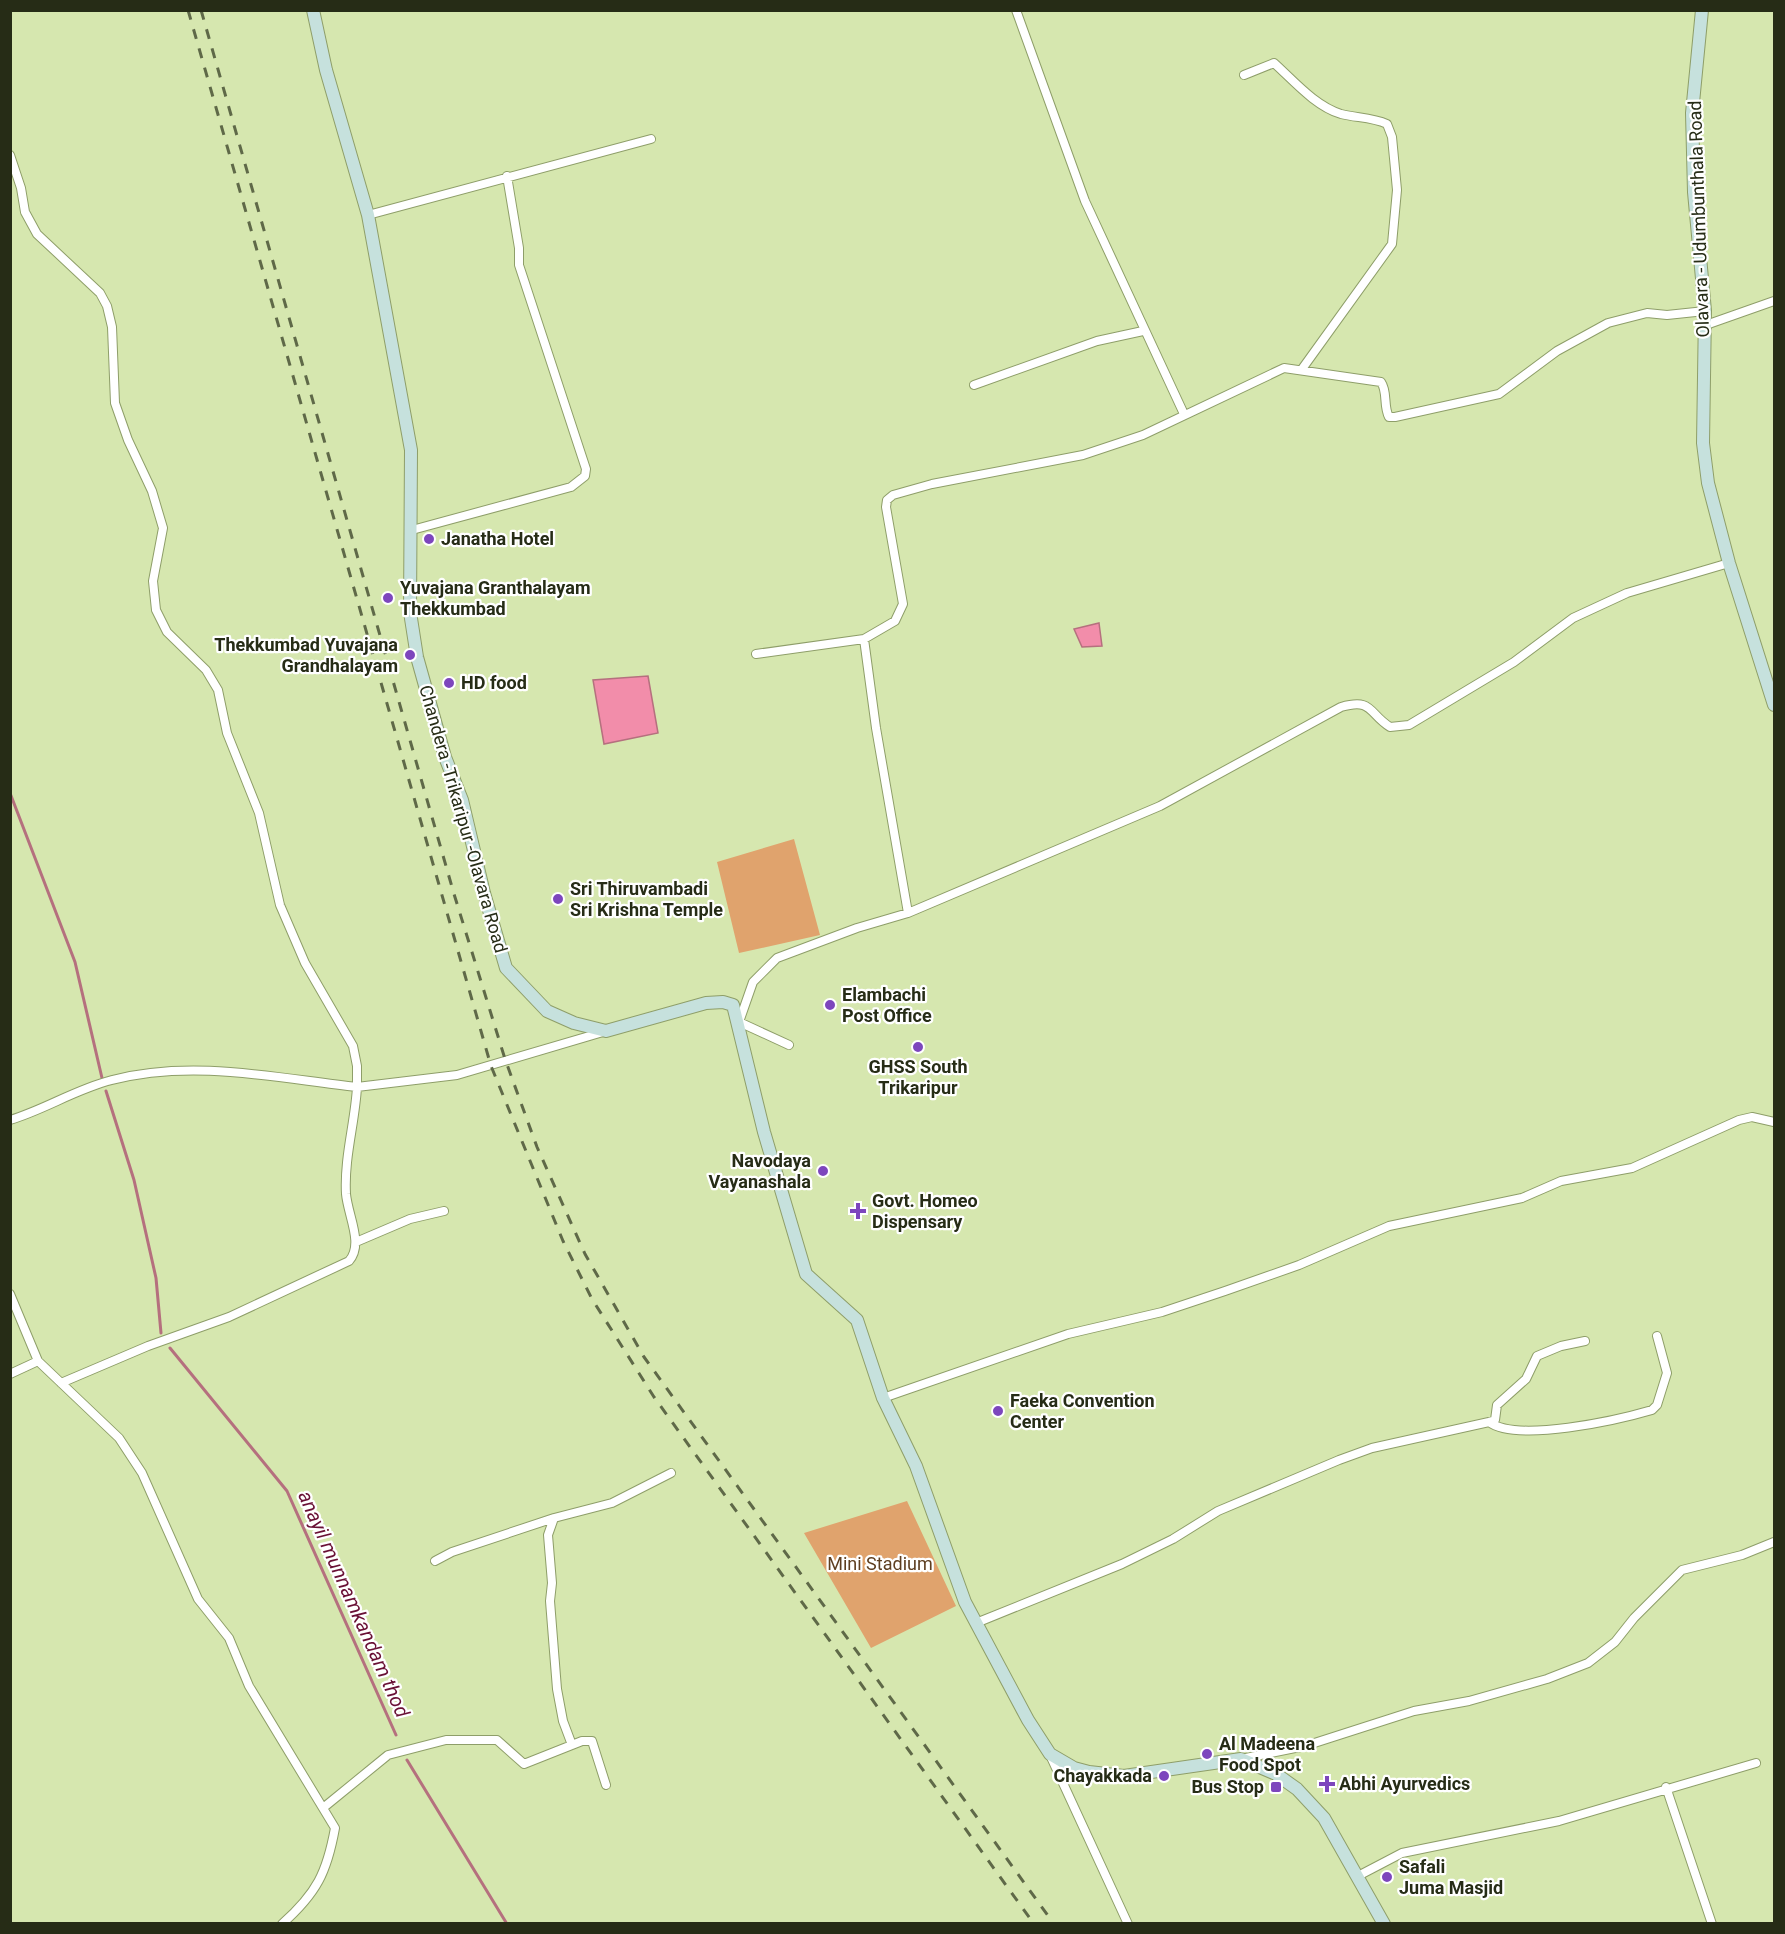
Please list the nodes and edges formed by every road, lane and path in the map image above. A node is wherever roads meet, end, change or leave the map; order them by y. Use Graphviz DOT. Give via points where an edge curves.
graph roads {
  1 [pos="313,10"];
  2 [pos="1016,10"];
  3 [pos="1702,10"];
  4 [pos="1244,75"];
  5 [pos="651,139"];
  6 [pos="10,155"];
  7 [pos="507,176"];
  8 [pos="368,215"];
  9 [pos="1774,301"];
  10 [pos="1705,311"];
  11 [pos="1703,326"];
  12 [pos="1143,331"];
  13 [pos="1302,369"];
  14 [pos="974,385"];
  15 [pos="1184,414"];
  16 [pos="412,530"];
  17 [pos="1729,563"];
  18 [pos="864,639"];
  19 [pos="756,654"];
  20 [pos="1774,705"];
  21 [pos="908,913"];
  22 [pos="739,1022"];
  23 [pos="606,1031"];
  24 [pos="789,1045"];
  25 [pos="357,1087"];
  26 [pos="10,1120"];
  27 [pos="1774,1122"];
  28 [pos="444,1211"];
  29 [pos="356,1242"];
  30 [pos="10,1294"];
  31 [pos="1657,1336"];
  32 [pos="1585,1341"];
  33 [pos="38,1361"];
  34 [pos="10,1374"];
  35 [pos="61,1383"];
  36 [pos="883,1398"];
  37 [pos="1489,1422"];
  38 [pos="671,1473"];
  39 [pos="554,1518"];
  40 [pos="1774,1542"];
  41 [pos="435,1561"];
  42 [pos="976,1623"];
  43 [pos="572,1745"];
  44 [pos="1050,1754"];
  45 [pos="1241,1759"];
  46 [pos="1756,1762"];
  47 [pos="606,1785"];
  48 [pos="1666,1787"];
  49 [pos="323,1808"];
  50 [pos="1358,1876"];
  51 [pos="282,1923"];
  52 [pos="1128,1923"];
  53 [pos="1384,1923"];
  54 [pos="1712,1923"];
  1 -- 8 [label="main road, Chandera -Trikaripur -Olavara Road"];
  2 -- 12 [label="street" via="1084,201"];
  3 -- 10 [label="main road, Olavara - Udumbunthala Road" via="1692,113 1694,192"];
  4 -- 13 [label="street" via="1274,63 1320,104 1340,113 1379,120 1387,124 1392,137 1397,190 1392,243"];
  5 -- 7 [label="street"];
  6 -- 25 [label="street" via="25,212 37,234 100,293 107,306 112,327 115,403 163,528 153,581 156,610 167,632 206,670 218,690 227,733 260,813 280,905 305,963 353,1046"];
  7 -- 8 [label="street"];
  7 -- 16 [label="street" via="519,265 586,469 585,476 571,487"];
  8 -- 16 [label="main road, Chandera -Trikaripur -Olavara Road" via="411,450"];
  9 -- 11 [label="street"];
  10 -- 11 [label="main road, Olavara - Udumbunthala Road"];
  10 -- 13 [label="street" via="1647,314 1608,323 1557,351 1499,394 1395,417 1389,417 1386,411 1381,382"];
  11 -- 17 [label="main road, Olavara - Udumbunthala Road" via="1705,463"];
  12 -- 14 [label="street" via="1097,341"];
  12 -- 15 [label="street"];
  13 -- 15 [label="street" via="1284,368"];
  15 -- 18 [label="street" via="1143,435 1083,455 893,495 885,507 903,604 895,621"];
  16 -- 23 [label="main road, Chandera -Trikaripur -Olavara Road" via="410,612 417,657 445,757 462,800 506,968 547,1011"];
  17 -- 20 [label="main road, Olavara - Udumbunthala Road"];
  17 -- 21 [label="street" via="1627,593 1573,618 1514,662 1409,725 1390,727 1370,706 1341,707 1160,806"];
  18 -- 19 [label="street"];
  18 -- 21 [label="street"];
  21 -- 22 [label="street" via="777,958 753,982"];
  22 -- 23 [label="main road" via="733,1005 723,1002"];
  22 -- 24 [label="street"];
  22 -- 36 [label="main road" via="764,1132 806,1274 856,1320"];
  23 -- 25 [label="street" via="457,1075"];
  25 -- 26 [label="street" via="219,1070 179,1070 92,1085"];
  25 -- 29 [label="street" via="346,1184"];
  27 -- 36 [label="street" via="1752,1117 1739,1120 1632,1168 1561,1181 1511,1201 1389,1226 1299,1266 1225,1292 1162,1312 1068,1334"];
  28 -- 29 [label="street" via="410,1219"];
  29 -- 35 [label="street" via="356,1254 349,1261 229,1317"];
  30 -- 33 [label="street"];
  31 -- 37 [label="street" via="1667,1373 1652,1410 1559,1429 1512,1431 1498,1429"];
  32 -- 37 [label="street" via="1537,1356 1526,1379 1497,1406 1495,1420"];
  33 -- 34 [label="street"];
  33 -- 35 [label="street"];
  35 -- 49 [label="street" via="119,1438 142,1473 198,1599 229,1638 249,1686"];
  36 -- 42 [label="main road" via="916,1466"];
  37 -- 42 [label="street" via="1372,1448 1339,1460 1218,1511 1122,1564"];
  38 -- 39 [label="street" via="612,1503"];
  39 -- 41 [label="street"];
  39 -- 43 [label="street" via="548,1535 550,1601 558,1689"];
  40 -- 45 [label="street" via="1742,1555 1682,1570 1615,1641 1588,1663 1469,1701 1414,1712 1305,1746"];
  42 -- 44 [label="main road"];
  43 -- 47 [label="street" via="592,1741"];
  43 -- 49 [label="street" via="524,1764 497,1740 474,1738 434,1743 388,1755"];
  44 -- 45 [label="main road" via="1074,1768 1124,1776"];
  44 -- 52 [label="street"];
  45 -- 50 [label="main road" via="1276,1774 1297,1789 1324,1818"];
  46 -- 48 [label="street"];
  48 -- 50 [label="street" via="1559,1821 1402,1853"];
  48 -- 54 [label="street"];
  49 -- 51 [label="street" via="335,1828 327,1867 310,1895"];
  50 -- 53 [label="main road"];
}
